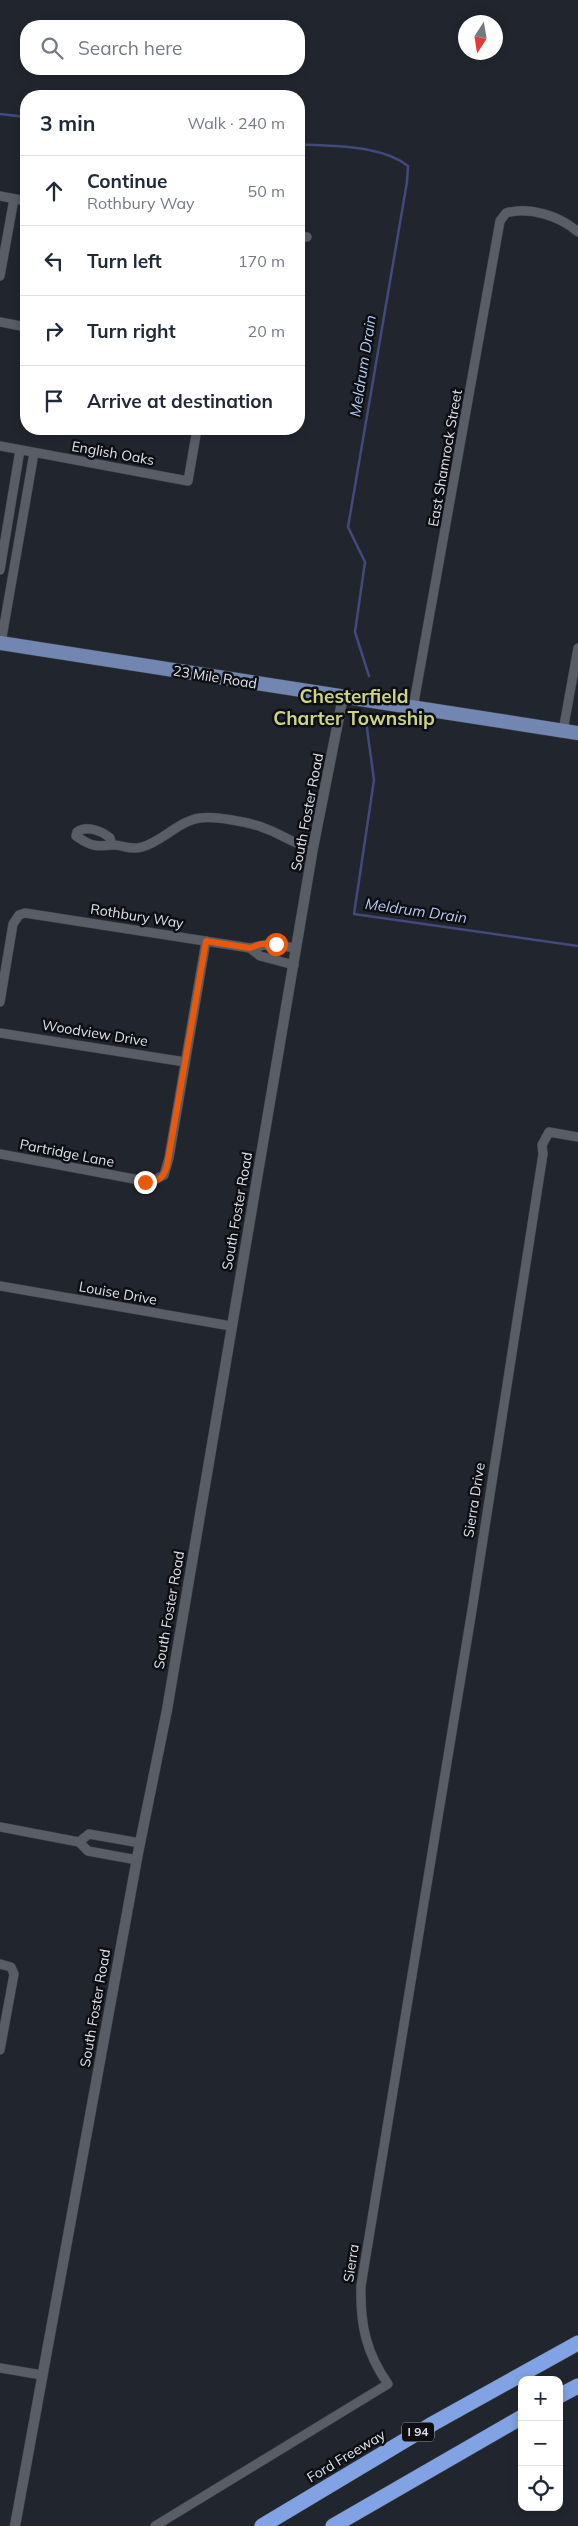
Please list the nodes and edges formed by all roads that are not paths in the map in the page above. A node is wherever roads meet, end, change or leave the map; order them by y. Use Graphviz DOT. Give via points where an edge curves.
graph roads {
  1 [pos="0,196"];
  2 [pos="14,198"];
  3 [pos="20,199"];
  4 [pos="578,232"];
  5 [pos="0,276"];
  6 [pos="0,322"];
  7 [pos="20,326"];
  8 [pos="197,435"];
  9 [pos="0,446"];
  10 [pos="20,450"];
  11 [pos="34,453"];
  12 [pos="0,570"];
  13 [pos="0,643"];
  14 [pos="578,648"];
  15 [pos="343,697"];
  16 [pos="413,708"];
  17 [pos="563,730"];
  18 [pos="578,733"];
  19 [pos="112,845"];
  20 [pos="313,848"];
  21 [pos="206,941"];
  22 [pos="250,948"];
  23 [pos="296,948"];
  24 [pos="294,965"];
  25 [pos="0,1002"];
  26 [pos="0,1033"];
  27 [pos="185,1062"];
  28 [pos="578,1137"];
  29 [pos="0,1154"];
  30 [pos="0,1286"];
  31 [pos="231,1326"];
  32 [pos="0,1827"];
  33 [pos="79,1842"];
  34 [pos="140,1843"];
  35 [pos="137,1860"];
  36 [pos="428,1873"];
  37 [pos="0,1964"];
  38 [pos="0,2050"];
  39 [pos="578,2343"];
  40 [pos="0,2368"];
  41 [pos="42,2375"];
  42 [pos="578,2386"];
  43 [pos="563,2394"];
  44 [pos="518,2419"];
  45 [pos="15,2526"];
  46 [pos="155,2526"];
  47 [pos="262,2526"];
  48 [pos="333,2526"];
  1 -- 2 [label="street"];
  2 -- 3 [label="street"];
  2 -- 5 [label="street"];
  4 -- 16 [label="street, East Shamrock Street" via="547,215 525,211 506,213 499,227"];
  6 -- 7 [label="street"];
  8 -- 11 [label="street, English Oaks" via="188,481"];
  9 -- 10 [label="street, English Oaks"];
  10 -- 11 [label="street, English Oaks"];
  10 -- 12 [label="street"];
  11 -- 13 [label="street"];
  13 -- 15 [label="main road, 23 Mile Road"];
  14 -- 17 [label="street"];
  15 -- 16 [label="main road, 23 Mile Road"];
  15 -- 20 [label="street, South Foster Road"];
  16 -- 17 [label="main road, 23 Mile Road"];
  17 -- 18 [label="main road, 23 Mile Road"];
  19 -- 19 [label="street" via="100,847 76,836 80,830 94,830 107,835"];
  19 -- 20 [label="street" via="130,849 144,847 184,824 202,818 263,827 292,843"];
  20 -- 23 [label="street, South Foster Road"];
  21 -- 22 [label="street, Rothbury Way"];
  21 -- 25 [label="street, Rothbury Way" via="33,912 19,915 13,924"];
  21 -- 27 [label="street"];
  22 -- 23 [label="street, Rothbury Way" via="269,944"];
  22 -- 24 [label="street, Rothbury Way" via="260,956"];
  23 -- 24 [label="street, South Foster Road"];
  24 -- 31 [label="street, South Foster Road"];
  26 -- 27 [label="street, Woodview Drive"];
  27 -- 29 [label="street, Partridge Lane" via="166,1172 158,1180 150,1182"];
  28 -- 36 [label="street, Sierra Drive" via="549,1132 542,1145 472,1610"];
  30 -- 31 [label="street, Louise Drive"];
  31 -- 34 [label="street, South Foster Road" via="168,1700"];
  32 -- 33 [label="street"];
  33 -- 34 [label="street" via="90,1834"];
  33 -- 35 [label="street" via="88,1851"];
  34 -- 35 [label="street, South Foster Road"];
  35 -- 41 [label="street, South Foster Road"];
  36 -- 46 [label="street, Sierra" via="361,2286 360,2313 366,2343 388,2384"];
  37 -- 38 [label="street" via="13,1969 14,1974"];
  39 -- 47 [label="highway, Ford Freeway / I 94" via="434,2423"];
  40 -- 41 [label="street"];
  41 -- 45 [label="street, South Foster Road"];
  42 -- 43 [label="highway"];
  44 -- 48 [label="highway"];
}
